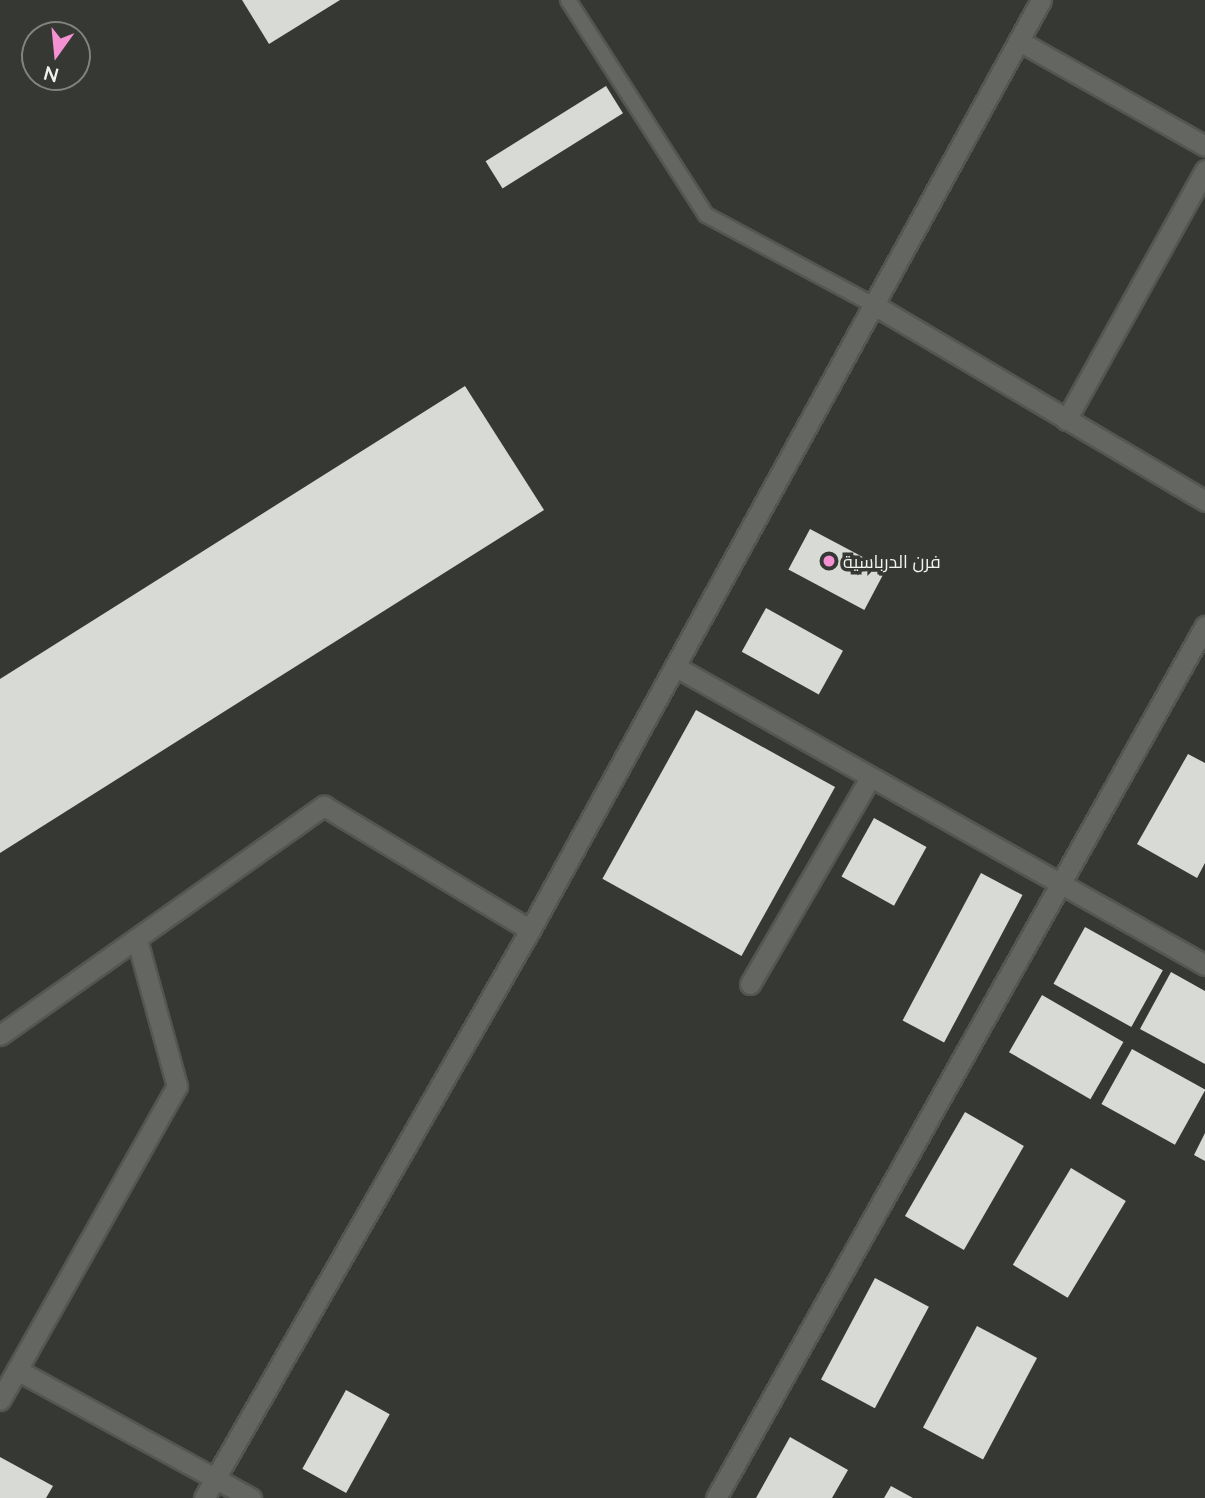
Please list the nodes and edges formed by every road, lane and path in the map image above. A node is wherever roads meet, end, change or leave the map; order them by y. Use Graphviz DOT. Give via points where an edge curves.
graph roads {
  1 [pos="568,0"];
  2 [pos="1041,0"];
  3 [pos="1019,41"];
  4 [pos="1205,146"];
  5 [pos="1205,170"];
  6 [pos="874,305"];
  7 [pos="1066,420"];
  8 [pos="1205,501"];
  9 [pos="1205,626"];
  10 [pos="676,667"];
  11 [pos="870,778"];
  12 [pos="1061,886"];
  13 [pos="530,930"];
  14 [pos="137,940"];
  15 [pos="1205,965"];
  16 [pos="750,984"];
  17 [pos="0,1035"];
  18 [pos="17,1370"];
  19 [pos="0,1400"];
  20 [pos="215,1478"];
  21 [pos="204,1498"];
  22 [pos="251,1498"];
  23 [pos="716,1498"];
  1 -- 6 [label="lane" via="706,215"];
  2 -- 3 [label="street"];
  3 -- 4 [label="street"];
  3 -- 6 [label="street"];
  5 -- 7 [label="street"];
  6 -- 7 [label="street"];
  6 -- 10 [label="street"];
  7 -- 8 [label="street"];
  9 -- 12 [label="street"];
  10 -- 11 [label="street"];
  10 -- 13 [label="street"];
  11 -- 12 [label="street"];
  11 -- 16 [label="street"];
  12 -- 15 [label="street"];
  12 -- 23 [label="street"];
  13 -- 14 [label="street" via="324,806"];
  13 -- 20 [label="street"];
  14 -- 17 [label="street"];
  14 -- 18 [label="street" via="177,1086"];
  18 -- 19 [label="street"];
  18 -- 20 [label="street"];
  20 -- 21 [label="street"];
  20 -- 22 [label="street"];
}
